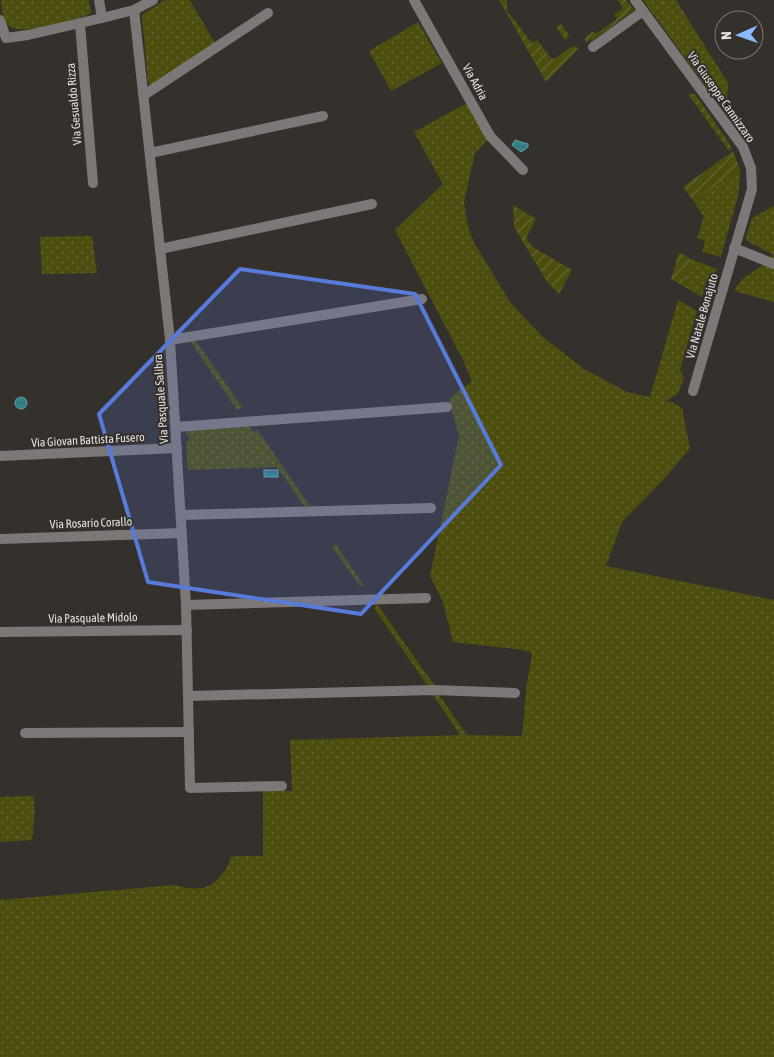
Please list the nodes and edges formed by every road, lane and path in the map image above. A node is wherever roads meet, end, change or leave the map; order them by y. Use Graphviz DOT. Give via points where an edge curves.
graph roads {
  1 [pos="99,0"];
  2 [pos="153,0"];
  3 [pos="414,0"];
  4 [pos="635,0"];
  5 [pos="134,10"];
  6 [pos="643,11"];
  7 [pos="268,13"];
  8 [pos="102,18"];
  9 [pos="0,20"];
  10 [pos="80,24"];
  11 [pos="3,38"];
  12 [pos="592,47"];
  13 [pos="144,95"];
  14 [pos="323,116"];
  15 [pos="150,153"];
  16 [pos="522,170"];
  17 [pos="93,183"];
  18 [pos="372,204"];
  19 [pos="734,248"];
  20 [pos="160,249"];
  21 [pos="774,264"];
  22 [pos="422,299"];
  23 [pos="170,340"];
  24 [pos="693,391"];
  25 [pos="447,407"];
  26 [pos="176,427"];
  27 [pos="177,448"];
  28 [pos="0,456"];
  29 [pos="431,508"];
  30 [pos="181,515"];
  31 [pos="182,533"];
  32 [pos="0,539"];
  33 [pos="426,598"];
  34 [pos="186,605"];
  35 [pos="186,630"];
  36 [pos="0,632"];
  37 [pos="515,693"];
  38 [pos="188,696"];
  39 [pos="189,732"];
  40 [pos="25,733"];
  41 [pos="282,786"];
  1 -- 8 [label="street"];
  2 -- 5 [label="street"];
  3 -- 16 [label="street, Via Adria" via="490,136"];
  4 -- 6 [label="street, Via Giuseppe Cannizzaro"];
  5 -- 8 [label="street"];
  5 -- 13 [label="street, Via Pasquale Salibra"];
  6 -- 12 [label="street"];
  6 -- 19 [label="street, Via Giuseppe Cannizzaro" via="743,147 751,168 752,189"];
  7 -- 13 [label="street"];
  8 -- 10 [label="street"];
  9 -- 11 [label="street"];
  10 -- 11 [label="street"];
  10 -- 17 [label="street, Via Gesualdo Rizza"];
  13 -- 15 [label="street, Via Pasquale Salibra"];
  14 -- 15 [label="street"];
  15 -- 20 [label="street, Via Pasquale Salibra"];
  18 -- 20 [label="street"];
  19 -- 21 [label="street"];
  19 -- 24 [label="street, Via Natale Bonajuto"];
  20 -- 23 [label="street, Via Pasquale Salibra"];
  22 -- 23 [label="street"];
  23 -- 26 [label="street, Via Pasquale Salibra"];
  25 -- 26 [label="street"];
  26 -- 27 [label="street, Via Pasquale Salibra"];
  27 -- 28 [label="street, Via Giovan Battista Fusero"];
  27 -- 30 [label="street, Via Pasquale Salibra"];
  29 -- 30 [label="street"];
  30 -- 31 [label="street, Via Pasquale Salibra"];
  31 -- 32 [label="street, Via Rosario Corallo"];
  31 -- 34 [label="street, Via Pasquale Salibra"];
  33 -- 34 [label="street"];
  34 -- 35 [label="street, Via Pasquale Salibra"];
  35 -- 36 [label="street, Via Pasquale Midolo"];
  35 -- 38 [label="street, Via Pasquale Salibra"];
  37 -- 38 [label="street" via="434,690"];
  38 -- 39 [label="street, Via Pasquale Salibra"];
  39 -- 40 [label="street"];
  39 -- 41 [label="street, Via Pasquale Salibra" via="190,788"];
}
